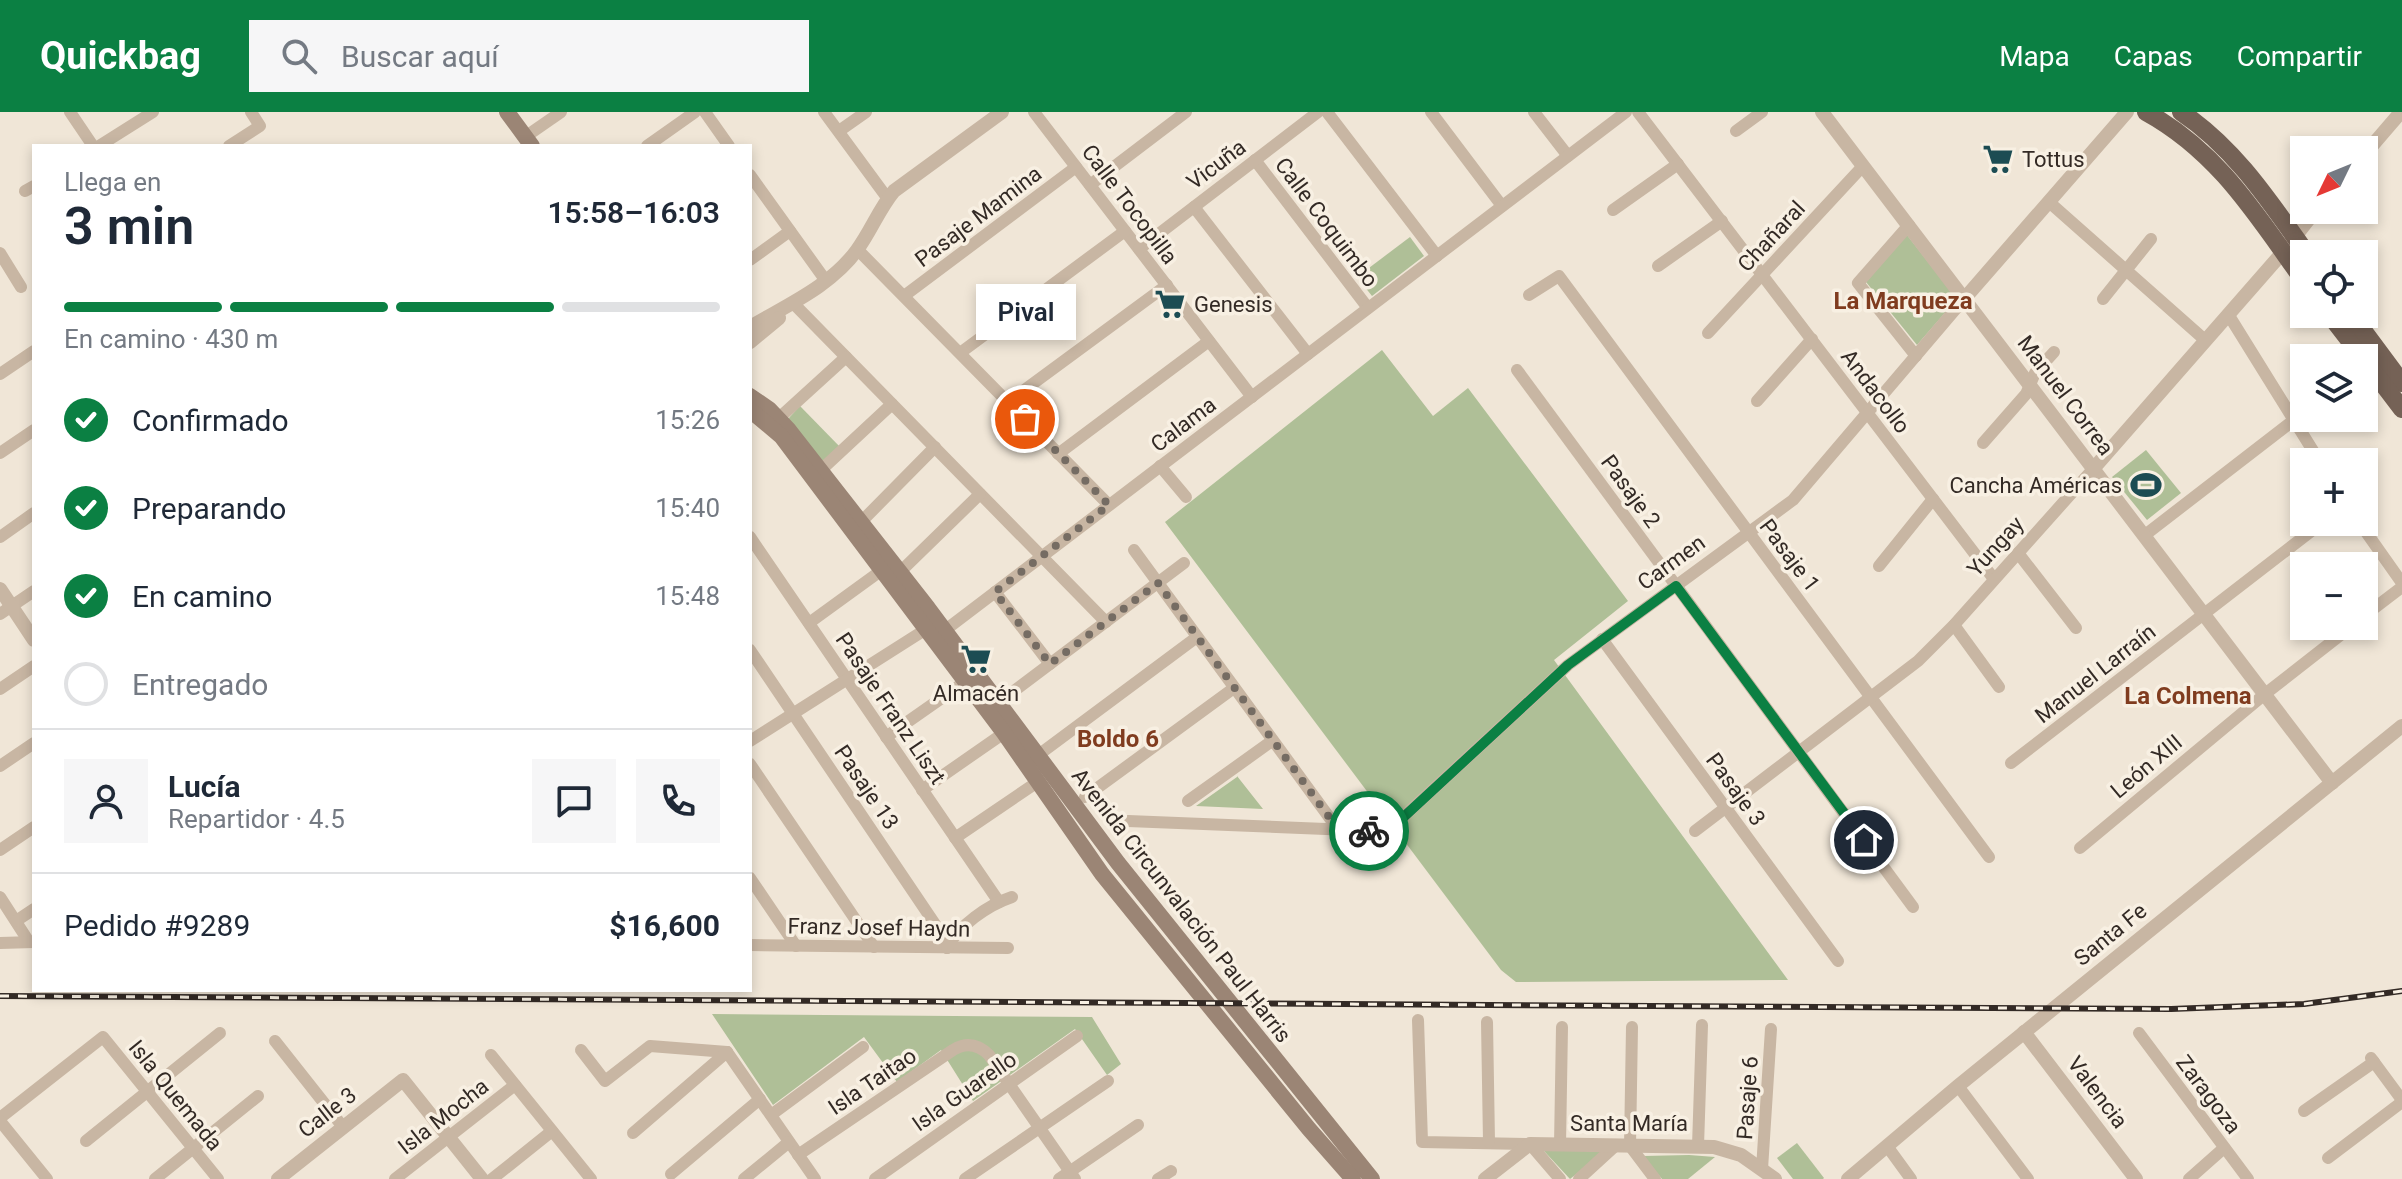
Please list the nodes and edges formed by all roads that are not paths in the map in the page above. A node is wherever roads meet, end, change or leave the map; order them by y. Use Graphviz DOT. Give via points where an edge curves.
graph roads {
  1 [pos="70,112"];
  2 [pos="153,112"];
  3 [pos="251,112"];
  4 [pos="507,112"];
  5 [pos="561,112"];
  6 [pos="695,112"];
  7 [pos="705,112"];
  8 [pos="824,112"];
  9 [pos="866,112"];
  10 [pos="1002,112"];
  11 [pos="1034,112"];
  12 [pos="1186,112"];
  13 [pos="1318,112"];
  14 [pos="1327,112"];
  15 [pos="1431,112"];
  16 [pos="1534,112"];
  17 [pos="1626,112"];
  18 [pos="1638,112"];
  19 [pos="1762,112"];
  20 [pos="1822,112"];
  21 [pos="2127,112"];
  22 [pos="2146,112"];
  23 [pos="2181,112"];
  24 [pos="2401,112"];
  25 [pos="839,131"];
  26 [pos="1736,131"];
  27 [pos="2378,139"];
  28 [pos="528,142"];
  29 [pos="94,144"];
  30 [pos="99,144"];
  31 [pos="232,144"];
  32 [pos="650,144"];
  33 [pos="728,144"];
  34 [pos="1568,156"];
  35 [pos="1255,160"];
  36 [pos="1678,164"];
  37 [pos="1863,166"];
  38 [pos="1076,167"];
  39 [pos="752,178"];
  40 [pos="1090,185"];
  41 [pos="888,199"];
  42 [pos="2049,202"];
  43 [pos="1502,206"];
  44 [pos="1194,207"];
  45 [pos="1613,210"];
  46 [pos="1722,221"];
  47 [pos="2304,224"];
  48 [pos="1909,225"];
  49 [pos="790,231"];
  50 [pos="1125,231"];
  51 [pos="2294,236"];
  52 [pos="2151,239"];
  53 [pos="2297,240"];
  54 [pos="1139,249"];
  55 [pos="858,250"];
  56 [pos="2283,252"];
  57 [pos="0,253"];
  58 [pos="1437,256"];
  59 [pos="752,259"];
  60 [pos="2290,262"];
  61 [pos="1658,266"];
  62 [pos="2125,271"];
  63 [pos="1763,275"];
  64 [pos="826,281"];
  65 [pos="1167,285"];
  66 [pos="21,287"];
  67 [pos="1529,295"];
  68 [pos="904,296"];
  69 [pos="1965,298"];
  70 [pos="2103,299"];
  71 [pos="793,303"];
  72 [pos="1368,308"];
  73 [pos="2228,314"];
  74 [pos="752,326"];
  75 [pos="2340,328"];
  76 [pos="2361,328"];
  77 [pos="1708,333"];
  78 [pos="1812,339"];
  79 [pos="752,340"];
  80 [pos="2205,340"];
  81 [pos="1209,341"];
  82 [pos="2352,344"];
  83 [pos="32,352"];
  84 [pos="2054,352"];
  85 [pos="960,353"];
  86 [pos="1308,354"];
  87 [pos="1916,356"];
  88 [pos="846,357"];
  89 [pos="1517,370"];
  90 [pos="0,374"];
  91 [pos="2378,377"];
  92 [pos="2029,383"];
  93 [pos="2402,383"];
  94 [pos="1252,397"];
  95 [pos="752,398"];
  96 [pos="1757,401"];
  97 [pos="1008,402"];
  98 [pos="892,404"];
  99 [pos="2402,409"];
  100 [pos="752,412"];
  101 [pos="1868,413"];
  102 [pos="2290,414"];
  103 [pos="779,418"];
  104 [pos="2290,423"];
  105 [pos="32,431"];
  106 [pos="1983,443"];
  107 [pos="935,447"];
  108 [pos="0,453"];
  109 [pos="1058,454"];
  110 [pos="1160,466"];
  111 [pos="2094,468"];
  112 [pos="821,470"];
  113 [pos="980,494"];
  114 [pos="1186,497"];
  115 [pos="1933,499"];
  116 [pos="1109,505"];
  117 [pos="32,514"];
  118 [pos="861,522"];
  119 [pos="1749,533"];
  120 [pos="2145,535"];
  121 [pos="2305,536"];
  122 [pos="2369,536"];
  123 [pos="0,537"];
  124 [pos="752,540"];
  125 [pos="1134,550"];
  126 [pos="2018,553"];
  127 [pos="1042,556"];
  128 [pos="1184,563"];
  129 [pos="1879,566"];
  130 [pos="882,570"];
  131 [pos="900,572"];
  132 [pos="1994,579"];
  133 [pos="1158,583"];
  134 [pos="2402,585"];
  135 [pos="1676,586"];
  136 [pos="0,589"];
  137 [pos="32,592"];
  138 [pos="995,592"];
  139 [pos="2378,605"];
  140 [pos="6,610"];
  141 [pos="2204,614"];
  142 [pos="1106,622"];
  143 [pos="809,623"];
  144 [pos="1954,625"];
  145 [pos="2076,628"];
  146 [pos="935,630"];
  147 [pos="1197,637"];
  148 [pos="32,638"];
  149 [pos="1602,639"];
  150 [pos="2334,640"];
  151 [pos="752,653"];
  152 [pos="1050,664"];
  153 [pos="32,667"];
  154 [pos="846,678"];
  155 [pos="966,681"];
  156 [pos="1999,687"];
  157 [pos="1234,688"];
  158 [pos="0,689"];
  159 [pos="2265,694"];
  160 [pos="1871,698"];
  161 [pos="998,703"];
  162 [pos="792,712"];
  163 [pos="2402,726"];
  164 [pos="1004,733"];
  165 [pos="886,737"];
  166 [pos="752,740"];
  167 [pos="1272,741"];
  168 [pos="32,744"];
  169 [pos="1799,752"];
  170 [pos="1037,756"];
  171 [pos="2011,763"];
  172 [pos="0,766"];
  173 [pos="752,767"];
  174 [pos="1039,781"];
  175 [pos="2332,783"];
  176 [pos="922,790"];
  177 [pos="1085,797"];
  178 [pos="1188,801"];
  179 [pos="1725,807"];
  180 [pos="1128,821"];
  181 [pos="32,828"];
  182 [pos="1337,828"];
  183 [pos="1695,831"];
  184 [pos="955,838"];
  185 [pos="2080,848"];
  186 [pos="0,850"];
  187 [pos="1989,857"];
  188 [pos="752,881"];
  189 [pos="0,897"];
  190 [pos="1913,907"];
  191 [pos="32,910"];
  192 [pos="16,921"];
  193 [pos="32,942"];
  194 [pos="0,943"];
  195 [pos="752,945"];
  196 [pos="796,946"];
  197 [pos="874,947"];
  198 [pos="947,948"];
  199 [pos="1008,948"];
  200 [pos="1838,961"];
  201 [pos="1418,1020"];
  202 [pos="1487,1022"];
  203 [pos="1702,1025"];
  204 [pos="1562,1027"];
  205 [pos="1632,1027"];
  206 [pos="1771,1029"];
  207 [pos="2024,1032"];
  208 [pos="220,1033"];
  209 [pos="2139,1033"];
  210 [pos="1077,1036"];
  211 [pos="275,1041"];
  212 [pos="863,1047"];
  213 [pos="581,1050"];
  214 [pos="727,1052"];
  215 [pos="491,1055"];
  216 [pos="1108,1081"];
  217 [pos="1009,1084"];
  218 [pos="515,1085"];
  219 [pos="1958,1086"];
  220 [pos="148,1092"];
  221 [pos="2400,1095"];
  222 [pos="258,1096"];
  223 [pos="760,1099"];
  224 [pos="2304,1111"];
  225 [pos="771,1115"];
  226 [pos="0,1120"];
  227 [pos="1138,1125"];
  228 [pos="343,1127"];
  229 [pos="1040,1128"];
  230 [pos="552,1131"];
  231 [pos="633,1133"];
  232 [pos="448,1137"];
  233 [pos="86,1141"];
  234 [pos="789,1142"];
  235 [pos="1489,1142"];
  236 [pos="1530,1144"];
  237 [pos="1560,1145"];
  238 [pos="1623,1146"];
  239 [pos="1698,1146"];
  240 [pos="1887,1146"];
  241 [pos="194,1148"];
  242 [pos="2224,1148"];
  243 [pos="798,1155"];
  244 [pos="2328,1158"];
  245 [pos="1762,1169"];
  246 [pos="1171,1171"];
  247 [pos="671,1174"];
  248 [pos="42,1177"];
  249 [pos="1068,1177"];
  250 [pos="155,1179"];
  251 [pos="218,1179"];
  252 [pos="278,1179"];
  253 [pos="395,1179"];
  254 [pos="482,1179"];
  255 [pos="492,1179"];
  256 [pos="591,1179"];
  257 [pos="744,1179"];
  258 [pos="815,1179"];
  259 [pos="875,1179"];
  260 [pos="965,1179"];
  261 [pos="1158,1179"];
  262 [pos="1353,1179"];
  263 [pos="1372,1179"];
  264 [pos="1485,1179"];
  265 [pos="1560,1179"];
  266 [pos="1579,1179"];
  267 [pos="1655,1179"];
  268 [pos="1775,1179"];
  269 [pos="1848,1179"];
  270 [pos="1911,1179"];
  271 [pos="2028,1179"];
  272 [pos="2136,1179"];
  273 [pos="2189,1179"];
  274 [pos="2248,1179"];
  1 -- 29 [label="street"];
  2 -- 30 [label="street"];
  3 -- 31 [label="street" via="260,126"];
  4 -- 28 [label="main road"];
  5 -- 28 [label="street"];
  6 -- 32 [label="street"];
  7 -- 33 [label="street"];
  8 -- 25 [label="street"];
  9 -- 25 [label="street"];
  10 -- 41 [label="street"];
  11 -- 38 [label="street, Calle Tocopilla"];
  12 -- 40 [label="street"];
  13 -- 35 [label="street, Vicuña"];
  14 -- 58 [label="street"];
  15 -- 43 [label="street"];
  16 -- 34 [label="street"];
  17 -- 34 [label="street, Calama"];
  18 -- 36 [label="street, Andacollo"];
  19 -- 26 [label="street"];
  20 -- 37 [label="street, Manuel Correa"];
  21 -- 42 [label="street, Carmen"];
  22 -- 56 [label="main road" via="2220,167"];
  23 -- 51 [label="main road" via="2235,157"];
  24 -- 27 [label="street"];
  25 -- 41 [label="street"];
  34 -- 43 [label="street, Calama"];
  35 -- 44 [label="street, Vicuña"];
  35 -- 72 [label="street, Calle Coquimbo"];
  36 -- 45 [label="street"];
  36 -- 46 [label="street, Andacollo"];
  37 -- 48 [label="street, Manuel Correa"];
  37 -- 63 [label="street, Chañaral"];
  38 -- 40 [label="street, Calle Tocopilla"];
  38 -- 68 [label="street, Pasaje Mamina"];
  39 -- 49 [label="street"];
  40 -- 50 [label="street, Calle Tocopilla"];
  41 -- 55 [label="street"];
  42 -- 62 [label="street"];
  42 -- 69 [label="street, Carmen"];
  43 -- 58 [label="street, Calama"];
  44 -- 54 [label="street, Vicuña"];
  44 -- 86 [label="street"];
  46 -- 61 [label="street"];
  46 -- 63 [label="street, Andacollo"];
  47 -- 51 [label="street, Yungay"];
  48 -- 69 [label="street, Manuel Correa"];
  48 -- 87 [label="street" via="1858,283"];
  49 -- 59 [label="street"];
  49 -- 64 [label="street"];
  50 -- 54 [label="street, Calle Tocopilla"];
  50 -- 85 [label="street"];
  51 -- 53 [label="main road"];
  51 -- 56 [label="street, Yungay"];
  52 -- 62 [label="street"];
  54 -- 65 [label="street, Calle Tocopilla"];
  55 -- 64 [label="street"];
  55 -- 68 [label="street"];
  56 -- 60 [label="main road"];
  56 -- 73 [label="street, Yungay"];
  57 -- 66 [label="street"];
  58 -- 72 [label="street, Calama"];
  62 -- 70 [label="street"];
  62 -- 80 [label="street"];
  63 -- 77 [label="street, Chañaral"];
  63 -- 78 [label="street, Andacollo"];
  64 -- 71 [label="street"];
  65 -- 81 [label="street, Calle Tocopilla"];
  65 -- 97 [label="street"];
  67 -- 119 [label="street, Pasaje 1" via="1559,276"];
  68 -- 85 [label="street"];
  69 -- 87 [label="street, Carmen"];
  69 -- 92 [label="street, Manuel Correa"];
  71 -- 74 [label="street"];
  71 -- 79 [label="street"];
  71 -- 88 [label="street"];
  72 -- 86 [label="street, Calama"];
  73 -- 80 [label="street, Yungay"];
  73 -- 102 [label="street"];
  75 -- 82 [label="main road"];
  76 -- 93 [label="main road"];
  78 -- 96 [label="street"];
  78 -- 101 [label="street, Andacollo"];
  80 -- 111 [label="street, Yungay"];
  81 -- 94 [label="street, Calle Tocopilla"];
  81 -- 109 [label="street"];
  83 -- 90 [label="street"];
  84 -- 92 [label="street"];
  85 -- 97 [label="street"];
  86 -- 94 [label="street, Calama"];
  87 -- 101 [label="street, Carmen"];
  88 -- 98 [label="street"];
  88 -- 103 [label="street"];
  89 -- 135 [label="street, Pasaje 2"];
  91 -- 99 [label="main road"];
  92 -- 106 [label="street" via="2026,394"];
  92 -- 111 [label="street, Manuel Correa"];
  94 -- 110 [label="street, Calama"];
  95 -- 103 [label="main road, Avenida Circunvalación Paul Harris"];
  97 -- 109 [label="street"];
  98 -- 107 [label="street"];
  98 -- 112 [label="street"];
  100 -- 130 [label="main road, Avenida Circunvalación Paul Harris" via="781,436"];
  101 -- 115 [label="street, Andacollo"];
  101 -- 119 [label="street, Carmen" via="1793,500"];
  103 -- 112 [label="main road, Avenida Circunvalación Paul Harris"];
  104 -- 120 [label="street"];
  105 -- 108 [label="street"];
  107 -- 113 [label="street"];
  107 -- 118 [label="street"];
  109 -- 116 [label="street"];
  110 -- 114 [label="street"];
  110 -- 116 [label="street, Calama"];
  111 -- 120 [label="street, Manuel Correa"];
  111 -- 126 [label="street, Yungay"];
  112 -- 118 [label="main road, Avenida Circunvalación Paul Harris"];
  113 -- 127 [label="street"];
  113 -- 131 [label="street"];
  115 -- 129 [label="street"];
  115 -- 132 [label="street, Andacollo"];
  116 -- 127 [label="street, Calama"];
  117 -- 123 [label="street"];
  118 -- 131 [label="main road, Avenida Circunvalación Paul Harris"];
  119 -- 135 [label="street, Carmen"];
  119 -- 160 [label="street, Pasaje 1"];
  120 -- 141 [label="street, Manuel Correa"];
  121 -- 141 [label="street, Manuel Larraín"];
  122 -- 134 [label="street"];
  124 -- 143 [label="street, Pasaje Franz Liszt"];
  125 -- 133 [label="street"];
  126 -- 132 [label="street, Yungay"];
  126 -- 145 [label="street"];
  127 -- 138 [label="street, Calama"];
  127 -- 142 [label="street"];
  128 -- 133 [label="street"];
  130 -- 143 [label="street"];
  130 -- 146 [label="main road, Avenida Circunvalación Paul Harris"];
  131 -- 146 [label="main road, Avenida Circunvalación Paul Harris"];
  132 -- 144 [label="street, Yungay"];
  133 -- 142 [label="street"];
  133 -- 147 [label="street"];
  134 -- 139 [label="street"];
  135 -- 149 [label="street, Carmen"];
  135 -- 169 [label="street, Pasaje 2"];
  136 -- 140 [label="street"];
  137 -- 140 [label="street"];
  138 -- 146 [label="street, Calama"];
  138 -- 152 [label="street"];
  140 -- 148 [label="street"];
  141 -- 159 [label="street, Manuel Correa"];
  141 -- 171 [label="street, Manuel Larraín"];
  142 -- 152 [label="street"];
  143 -- 154 [label="street, Pasaje Franz Liszt"];
  144 -- 156 [label="street"];
  144 -- 160 [label="street, Yungay"];
  146 -- 154 [label="street, Calama"];
  146 -- 155 [label="main road, Avenida Circunvalación Paul Harris"];
  146 -- 161 [label="main road, Avenida Circunvalación Paul Harris"];
  147 -- 157 [label="street"];
  147 -- 170 [label="street"];
  149 -- 179 [label="street, Pasaje 3"];
  149 -- 182 [label="street, Carmen" via="1391,828"];
  150 -- 159 [label="street, León XIII"];
  151 -- 162 [label="street, Pasaje 13"];
  152 -- 161 [label="street"];
  153 -- 158 [label="street"];
  154 -- 162 [label="street, Calama"];
  154 -- 165 [label="street, Pasaje Franz Liszt"];
  155 -- 164 [label="main road, Avenida Circunvalación Paul Harris"];
  155 -- 165 [label="street"];
  157 -- 167 [label="street"];
  157 -- 177 [label="street"];
  159 -- 175 [label="street, Manuel Correa"];
  159 -- 185 [label="street, León XIII"];
  160 -- 169 [label="street, Yungay"];
  160 -- 187 [label="street, Pasaje 1"];
  161 -- 170 [label="main road, Avenida Circunvalación Paul Harris"];
  162 -- 166 [label="street, Calama"];
  162 -- 198 [label="street, Pasaje 13"];
  163 -- 175 [label="street, Santa Fe"];
  164 -- 174 [label="main road, Avenida Circunvalación Paul Harris"];
  164 -- 176 [label="street"];
  165 -- 176 [label="street, Pasaje Franz Liszt"];
  167 -- 178 [label="street"];
  167 -- 182 [label="street"];
  168 -- 172 [label="street"];
  169 -- 179 [label="street, Yungay"];
  169 -- 190 [label="street, Pasaje 2"];
  170 -- 263 [label="main road, Avenida Circunvalación Paul Harris"];
  173 -- 197 [label="street"];
  174 -- 184 [label="street"];
  174 -- 262 [label="main road, Avenida Circunvalación Paul Harris" via="1102,874"];
  175 -- 207 [label="street, Santa Fe"];
  176 -- 184 [label="street, Pasaje Franz Liszt"];
  179 -- 183 [label="street, Yungay"];
  179 -- 200 [label="street, Pasaje 3"];
  180 -- 182 [label="street, Carmen"];
  181 -- 186 [label="street"];
  184 -- 198 [label="street, Pasaje Franz Liszt" via="1005,900 957,932"];
  188 -- 196 [label="street"];
  189 -- 192 [label="street"];
  191 -- 192 [label="street"];
  192 -- 193 [label="street"];
  193 -- 194 [label="street"];
  195 -- 196 [label="street, Franz Josef Haydn"];
  196 -- 197 [label="street, Franz Josef Haydn"];
  197 -- 198 [label="street, Franz Josef Haydn"];
  198 -- 199 [label="street, Franz Josef Haydn"];
  201 -- 235 [label="street" via="1422,1142"];
  202 -- 235 [label="street"];
  203 -- 239 [label="street"];
  204 -- 237 [label="street"];
  205 -- 238 [label="street"];
  206 -- 245 [label="street, Pasaje 6"];
  207 -- 219 [label="street, Santa Fe"];
  207 -- 272 [label="street, Valencia"];
  208 -- 220 [label="street"];
  209 -- 242 [label="street, Zaragoza"];
  210 -- 217 [label="street, Isla Guarello"];
  211 -- 228 [label="street"];
  212 -- 225 [label="street"];
  213 -- 214 [label="street" via="605,1081 650,1046"];
  214 -- 223 [label="street"];
  214 -- 231 [label="street"];
  215 -- 218 [label="street"];
  216 -- 229 [label="street"];
  217 -- 229 [label="street"];
  217 -- 243 [label="street, Isla Taitao" via="985,1051 970,1045 953,1050"];
  217 -- 259 [label="street, Isla Guarello"];
  218 -- 230 [label="street"];
  218 -- 232 [label="street, Isla Mocha"];
  219 -- 240 [label="street, Santa Fe"];
  219 -- 271 [label="street"];
  220 -- 226 [label="street, Isla Quemada" via="103,1037"];
  220 -- 233 [label="street"];
  220 -- 241 [label="street, Isla Quemada"];
  221 -- 224 [label="street" via="2372,1059"];
  221 -- 244 [label="street"];
  222 -- 241 [label="street"];
  223 -- 225 [label="street"];
  223 -- 247 [label="street"];
  225 -- 234 [label="street"];
  226 -- 248 [label="street"];
  227 -- 249 [label="street"];
  228 -- 232 [label="street, Calle 3" via="403,1080"];
  228 -- 252 [label="street, Calle 3"];
  229 -- 249 [label="street"];
  229 -- 260 [label="street"];
  230 -- 255 [label="street"];
  230 -- 256 [label="street"];
  232 -- 253 [label="street, Isla Mocha"];
  232 -- 254 [label="street"];
  234 -- 243 [label="street"];
  234 -- 257 [label="street"];
  235 -- 236 [label="street"];
  236 -- 237 [label="street, Santa María"];
  236 -- 264 [label="street"];
  236 -- 265 [label="street"];
  237 -- 238 [label="street, Santa María"];
  238 -- 239 [label="street, Santa María"];
  238 -- 266 [label="street"];
  238 -- 267 [label="street"];
  239 -- 245 [label="street, Santa María" via="1732,1152"];
  240 -- 269 [label="street, Santa Fe"];
  240 -- 270 [label="street"];
  241 -- 250 [label="street"];
  241 -- 251 [label="street, Isla Quemada"];
  242 -- 273 [label="street"];
  242 -- 274 [label="street, Zaragoza"];
  243 -- 258 [label="street"];
  245 -- 268 [label="street, Santa María"];
  246 -- 261 [label="street"];
}
